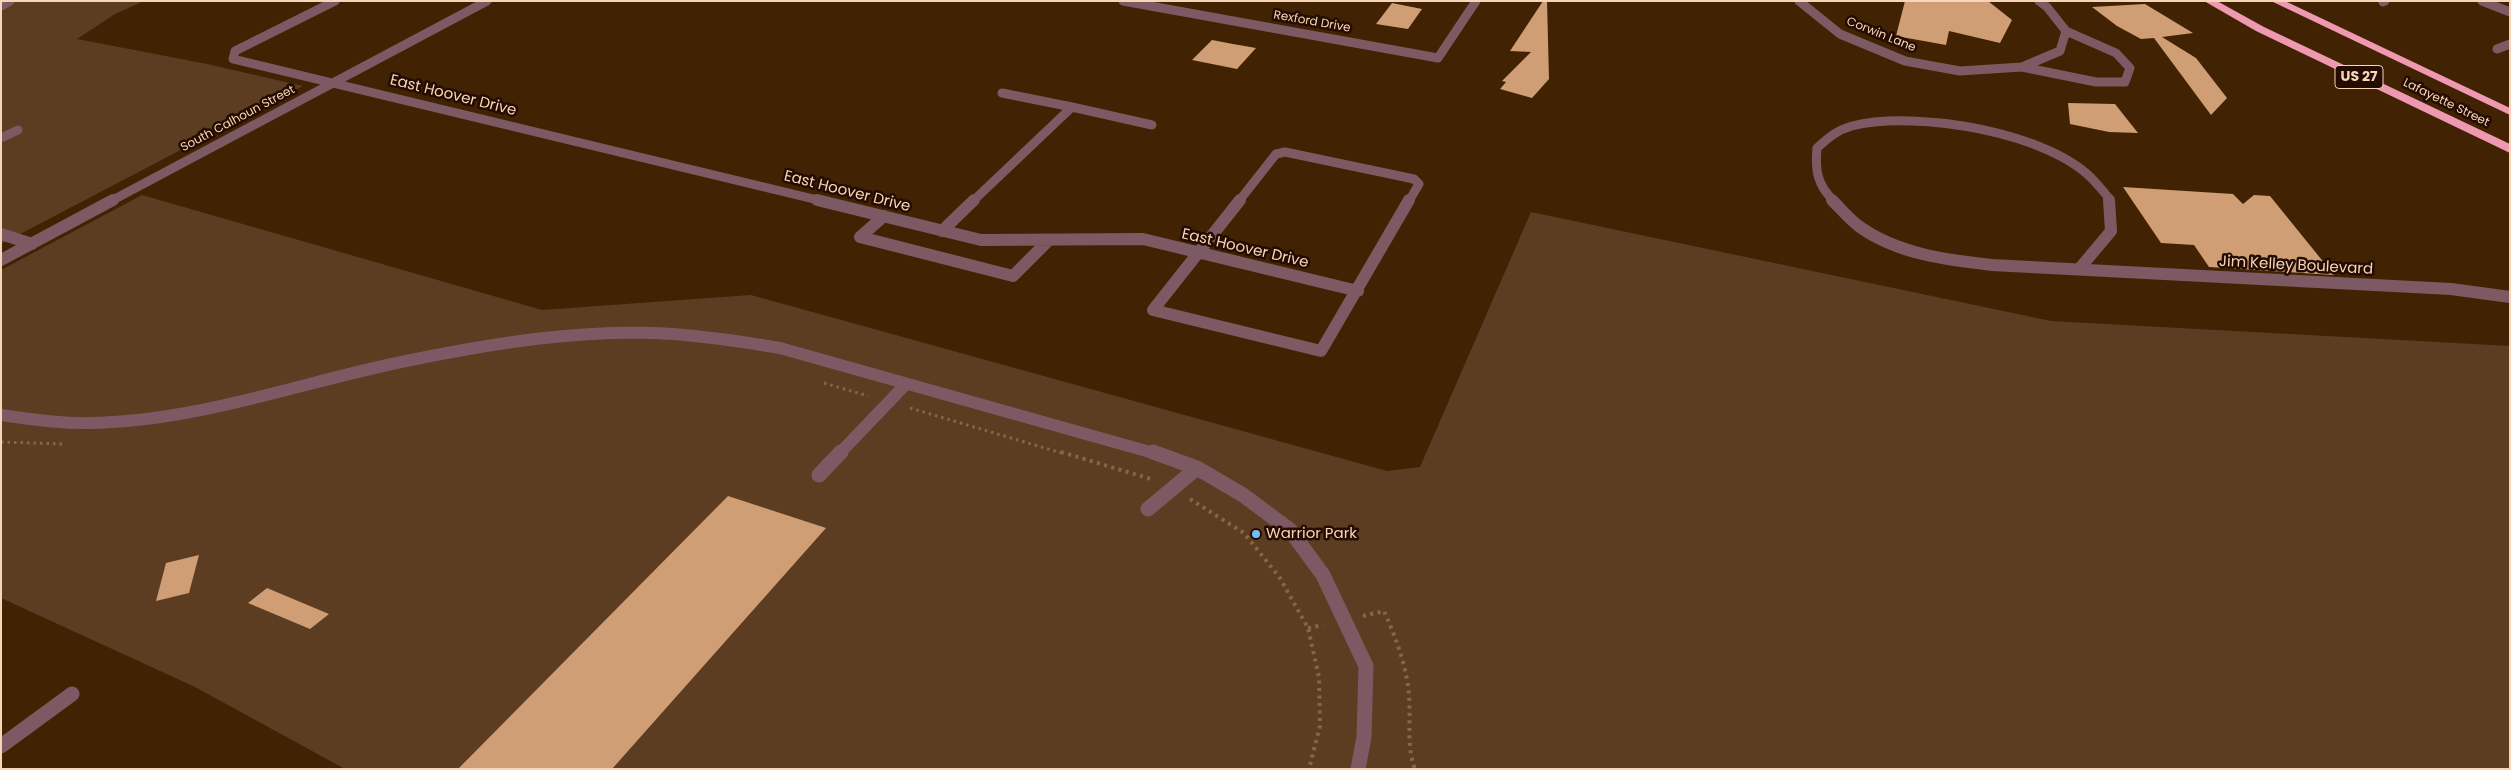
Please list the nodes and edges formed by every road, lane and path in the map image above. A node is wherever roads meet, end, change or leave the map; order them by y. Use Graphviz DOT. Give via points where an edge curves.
graph roads {
  1 [pos="10,1"];
  2 [pos="335,1"];
  3 [pos="487,1"];
  4 [pos="1123,1"];
  5 [pos="1476,1"];
  6 [pos="1799,1"];
  7 [pos="2039,1"];
  8 [pos="2209,1"];
  9 [pos="2276,1"];
  10 [pos="2482,1"];
  11 [pos="1,6"];
  12 [pos="2510,12"];
  13 [pos="2066,31"];
  14 [pos="2510,44"];
  15 [pos="2497,49"];
  16 [pos="2022,67"];
  17 [pos="333,83"];
  18 [pos="1002,93"];
  19 [pos="1072,107"];
  20 [pos="2510,112"];
  21 [pos="1152,125"];
  22 [pos="18,130"];
  23 [pos="1,138"];
  24 [pos="2510,149"];
  25 [pos="884,216"];
  26 [pos="942,230"];
  27 [pos="1,234"];
  28 [pos="1049,240"];
  29 [pos="32,244"];
  30 [pos="1196,254"];
  31 [pos="1,260"];
  32 [pos="2080,268"];
  33 [pos="1358,291"];
  34 [pos="2510,297"];
  35 [pos="814,380"];
  36 [pos="906,384"];
  37 [pos="889,402"];
  38 [pos="1,415"];
  39 [pos="1,442"];
  40 [pos="74,443"];
  41 [pos="1197,468"];
  42 [pos="819,475"];
  43 [pos="1171,489"];
  44 [pos="1148,509"];
  45 [pos="72,694"];
  46 [pos="1,746"];
  47 [pos="1310,769"];
  48 [pos="1358,769"];
  1 -- 11 [label="street"];
  2 -- 17 [label="street, East Hoover Drive" via="246,44 235,51 233,59"];
  3 -- 17 [label="street, South Calhoun Street"];
  4 -- 5 [label="street, Rexford Drive" via="1438,58"];
  6 -- 16 [label="street, Corwin Lane" via="1840,34 1905,61 1960,70"];
  7 -- 13 [label="street"];
  8 -- 24 [label="highway, Lafayette Street / US 27"];
  9 -- 20 [label="highway, Lafayette Street / US 27"];
  10 -- 12 [label="street"];
  13 -- 16 [label="street" via="2060,51"];
  13 -- 16 [label="street" via="2116,53 2130,68 2125,82 2096,82"];
  14 -- 15 [label="street"];
  17 -- 25 [label="street, East Hoover Drive"];
  17 -- 29 [label="street, South Calhoun Street"];
  18 -- 19 [label="street"];
  19 -- 21 [label="street"];
  19 -- 26 [label="street"];
  22 -- 23 [label="street"];
  25 -- 26 [label="street, East Hoover Drive"];
  25 -- 28 [label="street" via="860,237 1013,276"];
  26 -- 28 [label="street, East Hoover Drive" via="981,240"];
  27 -- 29 [label="street"];
  28 -- 30 [label="street, East Hoover Drive" via="1143,239"];
  29 -- 31 [label="street, South Calhoun Street"];
  30 -- 33 [label="street, East Hoover Drive"];
  30 -- 33 [label="street" via="1153,310 1321,351"];
  30 -- 33 [label="street" via="1276,154 1285,152 1414,179 1419,184"];
  32 -- 32 [label="street, Jim Kelley Boulevard" via="1992,265 1906,250 1860,227 1828,196 1815,171 1817,148 1837,131 1868,123 1913,121 1960,124 2040,146 2088,174 2109,199 2111,231"];
  32 -- 34 [label="street, Jim Kelley Boulevard" via="2450,290"];
  35 -- 37 [label="path"];
  36 -- 37 [label="street"];
  36 -- 38 [label="street" via="737,339 661,333 589,334 506,341 447,351 234,404 155,420 34,422"];
  36 -- 41 [label="street" via="1149,451"];
  37 -- 42 [label="street"];
  37 -- 43 [label="path" via="1149,478"];
  39 -- 40 [label="path"];
  41 -- 43 [label="street"];
  41 -- 48 [label="street" via="1243,495 1290,530 1323,575 1366,666 1364,737"];
  43 -- 44 [label="street"];
  43 -- 47 [label="path" via="1244,532 1280,578 1308,628 1319,677 1320,726"];
  45 -- 46 [label="street"];
}
